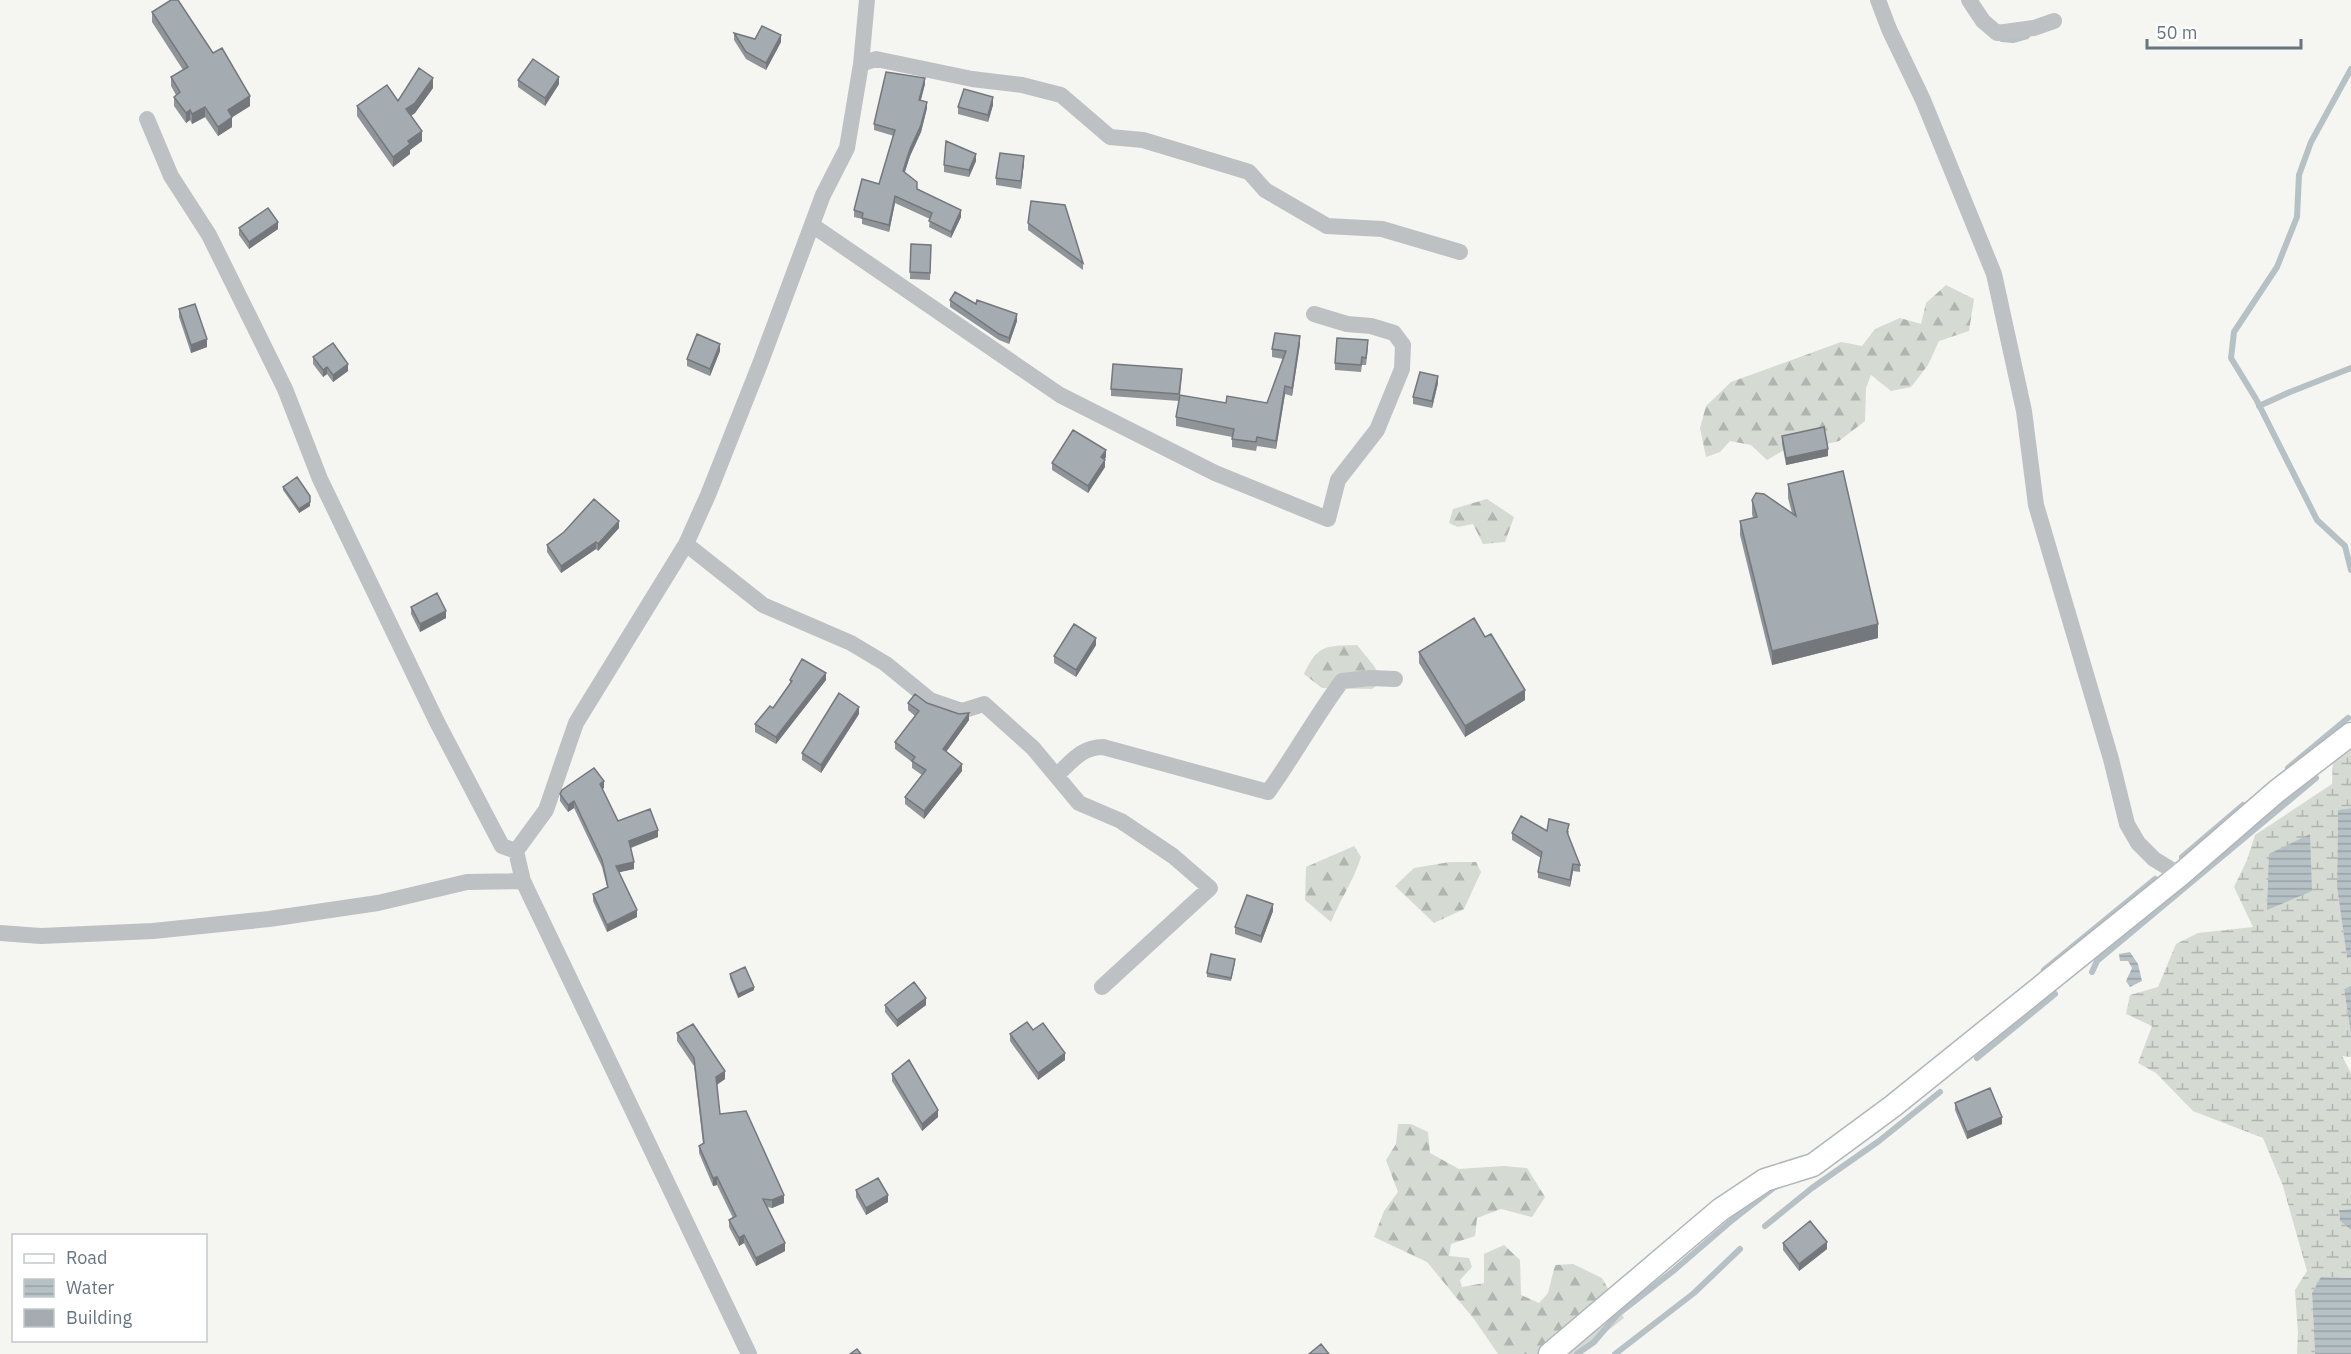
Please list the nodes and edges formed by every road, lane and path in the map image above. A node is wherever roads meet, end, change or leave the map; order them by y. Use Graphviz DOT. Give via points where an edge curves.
graph roads {
  1 [pos="867,0"];
  2 [pos="1878,0"];
  3 [pos="1969,0"];
  4 [pos="2054,21"];
  5 [pos="861,64"];
  6 [pos="147,119"];
  7 [pos="812,225"];
  8 [pos="1460,252"];
  9 [pos="1314,314"];
  10 [pos="687,544"];
  11 [pos="1395,679"];
  12 [pos="2351,734"];
  13 [pos="1057,775"];
  14 [pos="516,851"];
  15 [pos="2180,875"];
  16 [pos="523,881"];
  17 [pos="0,933"];
  18 [pos="1102,987"];
  19 [pos="749,1354"];
  20 [pos="1550,1354"];
  1 -- 5 [label="street"];
  2 -- 15 [label="street" via="1994,274 2024,411 2036,505 2127,824 2154,859"];
  3 -- 4 [label="street" via="1997,33"];
  5 -- 7 [label="street" via="847,148"];
  5 -- 8 [label="street" via="876,59 1061,95 1110,137 1143,140 1249,172 1265,190 1328,226 1382,229"];
  6 -- 14 [label="street" via="171,176 209,235 285,389 320,479 437,722 502,846"];
  7 -- 9 [label="street" via="1060,395 1215,473 1328,519 1338,480 1377,430 1402,369 1403,345 1394,333"];
  7 -- 10 [label="street"];
  10 -- 13 [label="street" via="763,605 851,643 886,664 930,700 962,711 984,704"];
  10 -- 14 [label="street" via="576,723 546,810"];
  11 -- 13 [label="street" via="1342,681 1268,792 1102,747 1083,751"];
  12 -- 15 [label="street" via="2277,791"];
  13 -- 18 [label="street" via="1079,803 1120,820 1173,856 1210,888"];
  14 -- 16 [label="street"];
  15 -- 20 [label="street" via="1902,1099 1813,1165 1764,1180 1720,1210"];
  16 -- 17 [label="street" via="467,882 378,903 257,921 131,932 41,936"];
  16 -- 19 [label="street"];
}
